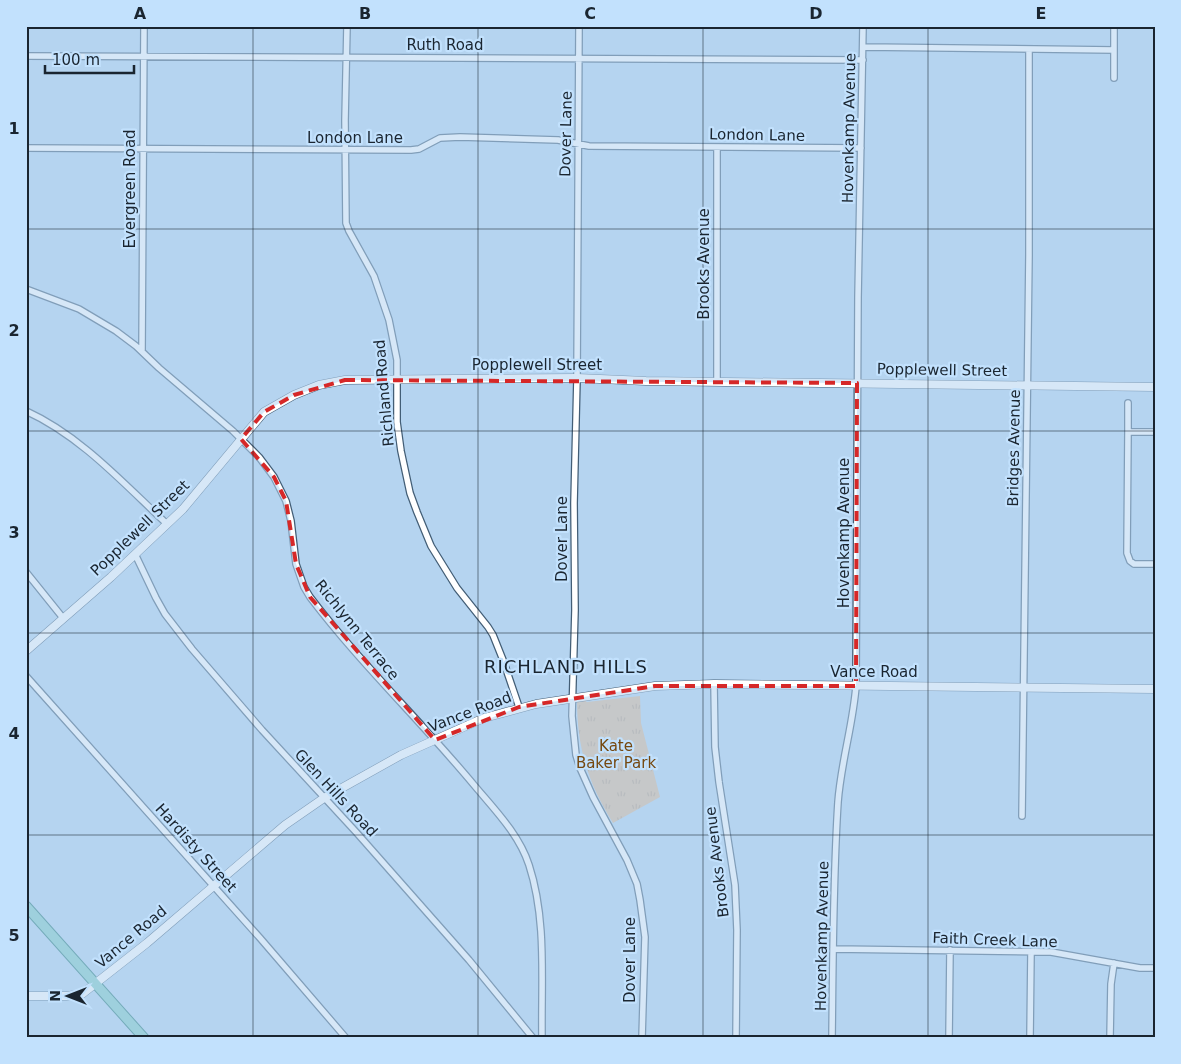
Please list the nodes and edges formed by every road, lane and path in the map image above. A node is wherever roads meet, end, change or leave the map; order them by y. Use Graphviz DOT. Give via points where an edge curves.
graph roads {
  1 [pos="144,26"];
  2 [pos="347,26"];
  3 [pos="579,26"];
  4 [pos="863,26"];
  5 [pos="1114,26"];
  6 [pos="863,47"];
  7 [pos="1029,50"];
  8 [pos="1114,50"];
  9 [pos="26,56"];
  10 [pos="144,57"];
  11 [pos="346,58"];
  12 [pos="579,58"];
  13 [pos="863,60"];
  14 [pos="1114,78"];
  15 [pos="578,144"];
  16 [pos="717,147"];
  17 [pos="26,148"];
  18 [pos="861,148"];
  19 [pos="143,149"];
  20 [pos="346,150"];
  21 [pos="26,289"];
  22 [pos="142,351"];
  23 [pos="577,378"];
  24 [pos="396,379"];
  25 [pos="716,382"];
  26 [pos="857,382"];
  27 [pos="1027,386"];
  28 [pos="1155,387"];
  29 [pos="1128,403"];
  30 [pos="26,411"];
  31 [pos="1128,432"];
  32 [pos="1155,432"];
  33 [pos="241,439"];
  34 [pos="167,524"];
  35 [pos="135,554"];
  36 [pos="1155,564"];
  37 [pos="26,572"];
  38 [pos="63,618"];
  39 [pos="26,651"];
  40 [pos="26,676"];
  41 [pos="714,684"];
  42 [pos="856,686"];
  43 [pos="1024,688"];
  44 [pos="1155,689"];
  45 [pos="572,698"];
  46 [pos="519,708"];
  47 [pos="435,740"];
  48 [pos="324,798"];
  49 [pos="1022,816"];
  50 [pos="212,886"];
  51 [pos="26,906"];
  52 [pos="833,949"];
  53 [pos="950,950"];
  54 [pos="1031,952"];
  55 [pos="1114,963"];
  56 [pos="1155,968"];
  57 [pos="96,984"];
  58 [pos="26,996"];
  59 [pos="144,1038"];
  60 [pos="346,1038"];
  61 [pos="533,1038"];
  62 [pos="542,1038"];
  63 [pos="642,1038"];
  64 [pos="736,1038"];
  65 [pos="832,1038"];
  66 [pos="949,1038"];
  67 [pos="1030,1038"];
  68 [pos="1110,1038"];
  1 -- 10 [label="street, Evergreen Road"];
  2 -- 11 [label="street, Richland Road"];
  3 -- 12 [label="street, Dover Lane"];
  4 -- 6 [label="street, Hovenkamp Avenue"];
  5 -- 8 [label="street"];
  6 -- 7 [label="street"];
  6 -- 13 [label="street, Hovenkamp Avenue"];
  7 -- 8 [label="street"];
  7 -- 27 [label="street, Bridges Avenue"];
  8 -- 14 [label="street"];
  9 -- 10 [label="street, Ruth Road"];
  10 -- 11 [label="street, Ruth Road"];
  10 -- 19 [label="street, Evergreen Road"];
  11 -- 12 [label="street, Ruth Road"];
  11 -- 20 [label="street, Richland Road"];
  12 -- 13 [label="street, Ruth Road"];
  12 -- 15 [label="street, Dover Lane"];
  13 -- 18 [label="street, Hovenkamp Avenue"];
  15 -- 16 [label="street, London Lane"];
  15 -- 20 [label="street, London Lane" via="558,140 460,137 440,138 411,150"];
  15 -- 23 [label="street, Dover Lane"];
  16 -- 18 [label="street, London Lane"];
  16 -- 25 [label="street, Brooks Avenue"];
  17 -- 19 [label="street, London Lane"];
  18 -- 26 [label="street, Hovenkamp Avenue"];
  19 -- 20 [label="street, London Lane"];
  19 -- 22 [label="street, Evergreen Road"];
  20 -- 24 [label="street, Richland Road" via="346,222 385,304 394,345"];
  21 -- 22 [label="street, Richlynn Terrace" via="84,312"];
  22 -- 33 [label="street, Richlynn Terrace"];
  23 -- 24 [label="street, Popplewell Street"];
  23 -- 25 [label="street, Popplewell Street"];
  23 -- 45 [label="street, Dover Lane"];
  24 -- 33 [label="street, Popplewell Street" via="345,380 310,388 264,412"];
  24 -- 46 [label="street, Richland Road" via="401,451 417,512 431,546 490,631"];
  25 -- 26 [label="street, Popplewell Street"];
  26 -- 27 [label="street, Popplewell Street"];
  26 -- 42 [label="street, Hovenkamp Avenue"];
  27 -- 28 [label="street, Popplewell Street"];
  27 -- 43 [label="street, Bridges Avenue"];
  29 -- 31 [label="street"];
  30 -- 34 [label="street" via="74,441"];
  31 -- 32 [label="street"];
  31 -- 36 [label="street" via="1127,553 1134,564"];
  33 -- 34 [label="street, Popplewell Street"];
  33 -- 47 [label="street, Richlynn Terrace" via="274,477 286,501 296,564 310,597"];
  34 -- 35 [label="street, Popplewell Street"];
  35 -- 38 [label="street, Popplewell Street"];
  35 -- 48 [label="street, Glen Hills Road" via="165,614 192,649"];
  37 -- 38 [label="street"];
  38 -- 39 [label="street, Popplewell Street"];
  40 -- 50 [label="street, Hardisty Street"];
  41 -- 42 [label="street, Vance Road"];
  41 -- 45 [label="street, Vance Road" via="656,686"];
  41 -- 64 [label="street, Brooks Avenue" via="719,782 735,885"];
  42 -- 43 [label="street, Vance Road"];
  42 -- 52 [label="street, Hovenkamp Avenue" via="838,800"];
  43 -- 44 [label="street, Vance Road"];
  43 -- 49 [label="street, Bridges Avenue"];
  45 -- 46 [label="street, Vance Road"];
  45 -- 63 [label="street, Dover Lane" via="574,741 580,768 627,860 640,900 645,937"];
  46 -- 47 [label="street, Vance Road" via="484,718"];
  47 -- 48 [label="street, Vance Road" via="376,767"];
  47 -- 62 [label="street, Richlynn Terrace" via="507,824 530,865 539,901"];
  48 -- 50 [label="street, Vance Road" via="285,825"];
  48 -- 61 [label="street, Glen Hills Road" via="469,960"];
  50 -- 57 [label="street, Vance Road"];
  50 -- 60 [label="street, Hardisty Street"];
  51 -- 57 [label="main road"];
  52 -- 53 [label="street, Faith Creek Lane"];
  52 -- 65 [label="street, Hovenkamp Avenue"];
  53 -- 54 [label="street, Faith Creek Lane"];
  53 -- 66 [label="street"];
  54 -- 55 [label="street, Faith Creek Lane"];
  54 -- 67 [label="street"];
  55 -- 56 [label="street, Faith Creek Lane"];
  55 -- 68 [label="street"];
  57 -- 58 [label="street, Vance Road" via="77,995"];
  57 -- 59 [label="main road"];
}
